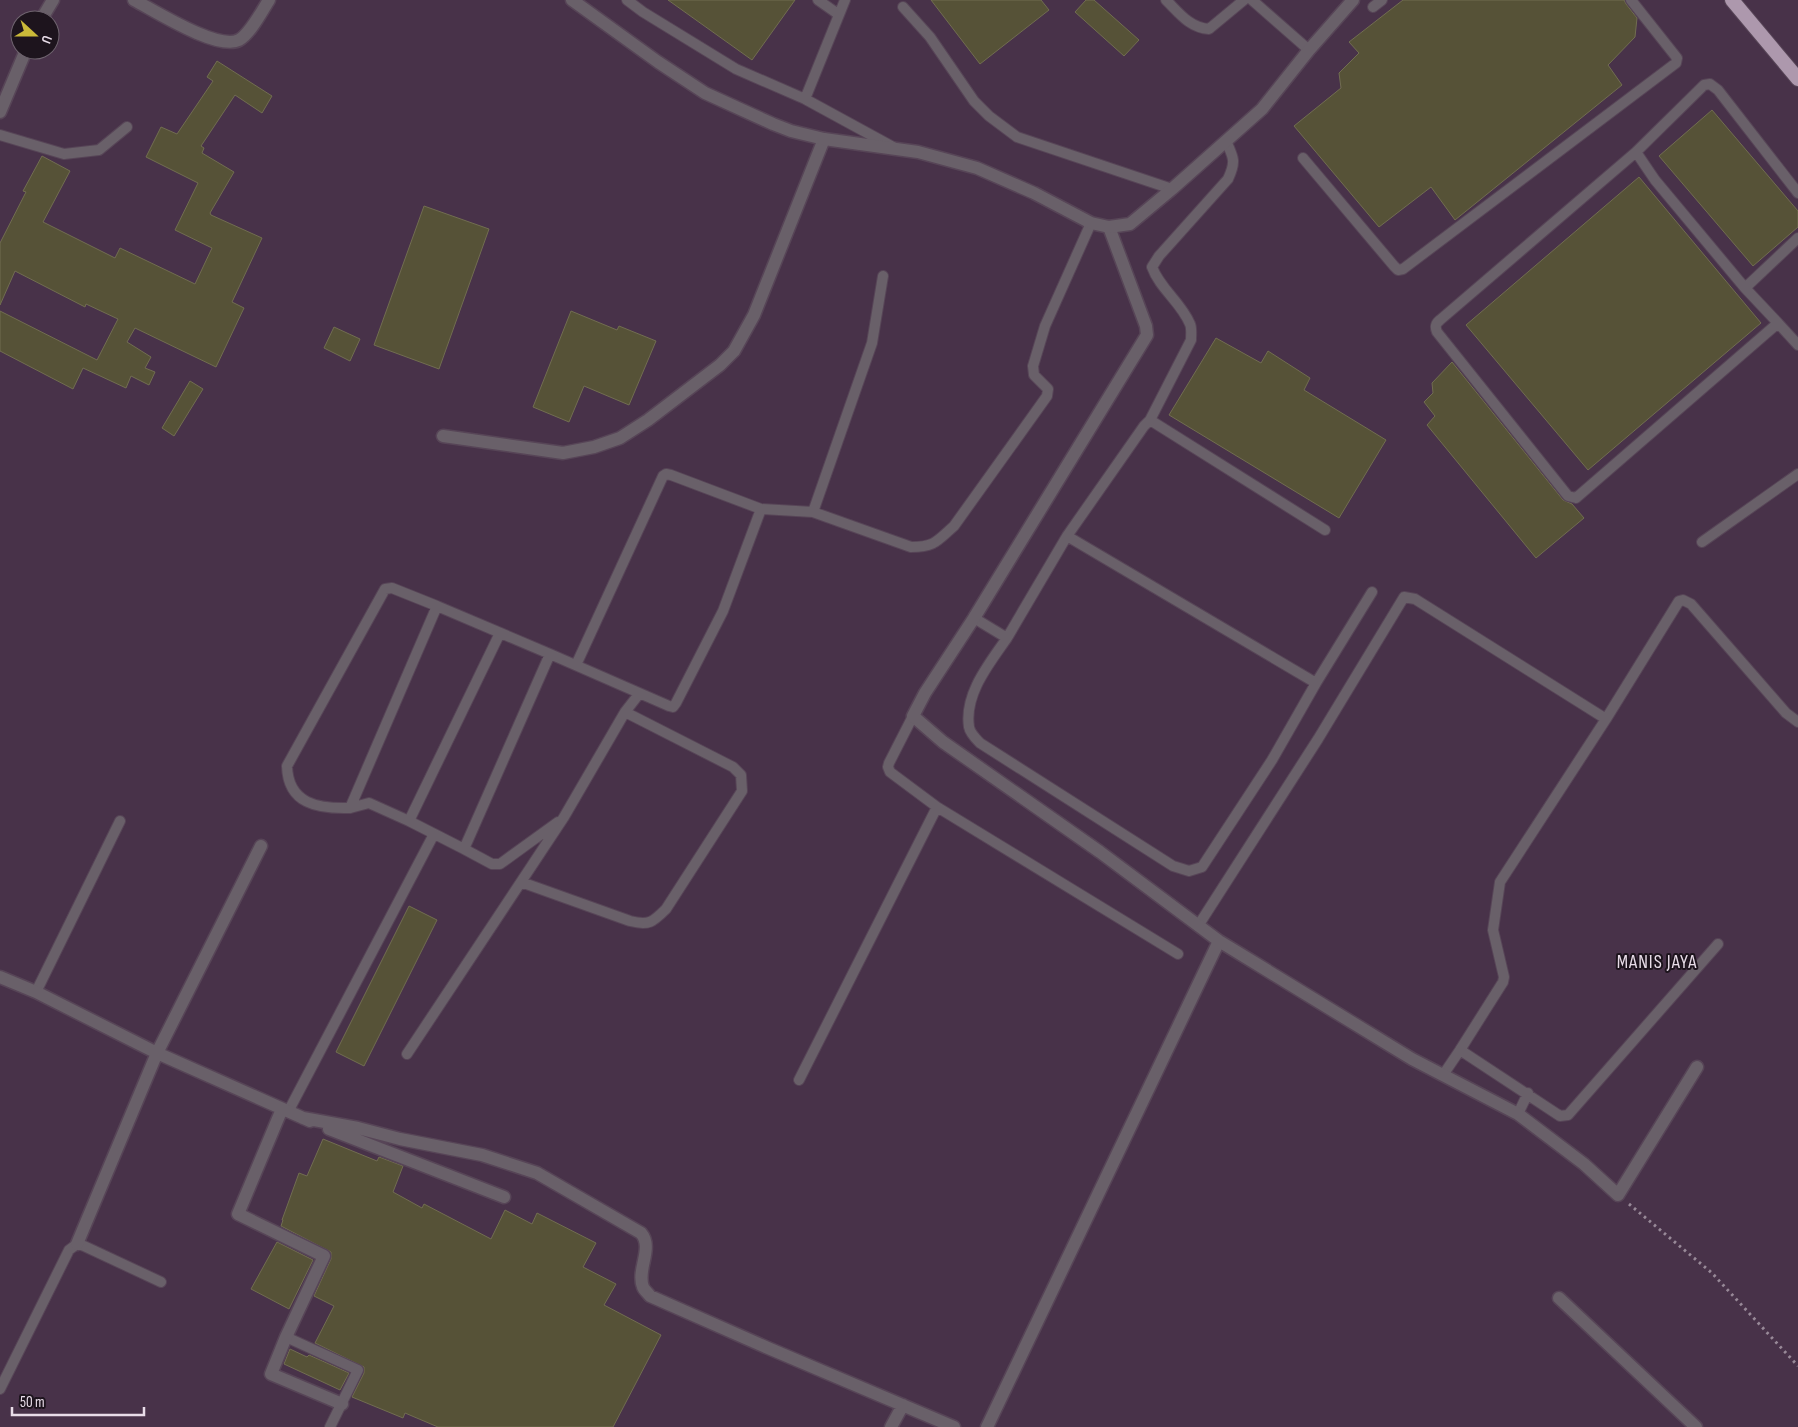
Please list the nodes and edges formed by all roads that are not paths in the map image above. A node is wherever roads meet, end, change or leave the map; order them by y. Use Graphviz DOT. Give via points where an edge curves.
graph roads {
  1 [pos="134,0"];
  2 [pos="269,0"];
  3 [pos="572,0"];
  4 [pos="627,0"];
  5 [pos="818,0"];
  6 [pos="844,0"];
  7 [pos="1166,0"];
  8 [pos="1244,0"];
  9 [pos="1252,0"];
  10 [pos="1353,0"];
  11 [pos="1382,0"];
  12 [pos="1631,0"];
  13 [pos="1732,0"];
  14 [pos="903,7"];
  15 [pos="1373,7"];
  16 [pos="838,14"];
  17 [pos="1309,50"];
  18 [pos="22,60"];
  19 [pos="1798,79"];
  20 [pos="805,99"];
  21 [pos="0,112"];
  22 [pos="127,127"];
  23 [pos="0,135"];
  24 [pos="824,139"];
  25 [pos="1226,142"];
  26 [pos="896,149"];
  27 [pos="1636,152"];
  28 [pos="1303,158"];
  29 [pos="1172,189"];
  30 [pos="1798,193"];
  31 [pos="1091,223"];
  32 [pos="1109,227"];
  33 [pos="1798,238"];
  34 [pos="883,276"];
  35 [pos="1745,288"];
  36 [pos="1778,323"];
  37 [pos="1798,345"];
  38 [pos="1150,420"];
  39 [pos="443,436"];
  40 [pos="1798,474"];
  41 [pos="761,509"];
  42 [pos="813,512"];
  43 [pos="1325,530"];
  44 [pos="1067,536"];
  45 [pos="1702,542"];
  46 [pos="1372,592"];
  47 [pos="437,606"];
  48 [pos="974,618"];
  49 [pos="500,633"];
  50 [pos="1007,638"];
  51 [pos="550,654"];
  52 [pos="576,665"];
  53 [pos="1316,683"];
  54 [pos="639,694"];
  55 [pos="625,712"];
  56 [pos="913,716"];
  57 [pos="1606,719"];
  58 [pos="1798,722"];
  59 [pos="350,808"];
  60 [pos="937,808"];
  61 [pos="564,817"];
  62 [pos="120,821"];
  63 [pos="409,821"];
  64 [pos="434,834"];
  65 [pos="261,846"];
  66 [pos="464,849"];
  67 [pos="521,882"];
  68 [pos="1198,926"];
  69 [pos="1219,941"];
  70 [pos="1718,944"];
  71 [pos="1178,954"];
  72 [pos="0,977"];
  73 [pos="36,992"];
  74 [pos="1460,1050"];
  75 [pos="158,1053"];
  76 [pos="407,1054"];
  77 [pos="1697,1067"];
  78 [pos="1442,1075"];
  79 [pos="799,1080"];
  80 [pos="1528,1093"];
  81 [pos="285,1110"];
  82 [pos="1518,1114"];
  83 [pos="303,1118"];
  84 [pos="504,1197"];
  85 [pos="77,1244"];
  86 [pos="161,1282"];
  87 [pos="1559,1298"];
  88 [pos="286,1336"];
  89 [pos="0,1388"];
  90 [pos="342,1404"];
  91 [pos="903,1405"];
  92 [pos="330,1427"];
  93 [pos="891,1427"];
  94 [pos="954,1427"];
  95 [pos="987,1427"];
  96 [pos="1696,1427"];
  1 -- 2 [label="street" via="193,32 227,42 246,36"];
  3 -- 24 [label="street" via="705,93 790,131"];
  4 -- 20 [label="lane" via="736,69"];
  5 -- 16 [label="lane"];
  6 -- 16 [label="lane"];
  7 -- 8 [label="lane" via="1193,25 1209,29"];
  9 -- 17 [label="lane"];
  10 -- 17 [label="street"];
  11 -- 15 [label="lane"];
  12 -- 28 [label="lane" via="1678,58 1676,63 1403,268 1398,270 1394,266"];
  13 -- 19 [label="highway"];
  14 -- 29 [label="lane" via="930,37 974,101 1017,137"];
  16 -- 20 [label="lane"];
  17 -- 25 [label="street" via="1262,109"];
  18 -- 21 [label="street"];
  20 -- 26 [label="lane"];
  22 -- 23 [label="lane" via="99,150 64,154"];
  24 -- 26 [label="street"];
  24 -- 39 [label="street" via="745,334 734,351 705,376 620,438 594,447 563,453"];
  25 -- 29 [label="street"];
  25 -- 38 [label="lane" via="1235,159 1228,180 1152,267 1156,278 1191,325 1191,340"];
  26 -- 31 [label="street" via="977,168"];
  27 -- 30 [label="lane" via="1704,85 1710,84"];
  27 -- 35 [label="lane" via="1655,180"];
  27 -- 36 [label="lane" via="1435,327 1568,496 1581,495"];
  29 -- 32 [label="street" via="1130,224"];
  31 -- 32 [label="street"];
  31 -- 42 [label="lane" via="1045,326 1032,366 1034,375 1048,389 1047,396 954,526 927,547 911,547"];
  32 -- 48 [label="street" via="1146,326 1146,335"];
  33 -- 35 [label="lane"];
  34 -- 42 [label="lane" via="872,343"];
  35 -- 36 [label="lane"];
  36 -- 37 [label="lane"];
  38 -- 43 [label="lane"];
  38 -- 44 [label="lane"];
  40 -- 45 [label="lane"];
  41 -- 42 [label="lane"];
  41 -- 52 [label="lane" via="671,475 663,476"];
  41 -- 54 [label="lane" via="722,612 676,703 672,707"];
  44 -- 50 [label="lane"];
  44 -- 53 [label="lane"];
  46 -- 53 [label="lane"];
  47 -- 49 [label="lane"];
  47 -- 59 [label="lane"];
  47 -- 59 [label="lane" via="392,588 385,589 287,766 287,780 298,797 328,808"];
  48 -- 50 [label="lane"];
  48 -- 56 [label="street"];
  49 -- 51 [label="lane"];
  49 -- 63 [label="lane"];
  50 -- 53 [label="lane" via="979,679 970,706 969,729 980,744 1173,866 1189,871 1202,867 1272,760"];
  51 -- 52 [label="lane"];
  51 -- 66 [label="lane"];
  52 -- 54 [label="lane"];
  54 -- 55 [label="lane"];
  55 -- 61 [label="lane"];
  55 -- 67 [label="lane" via="733,767 742,776 742,791 666,909 648,924 630,921"];
  56 -- 60 [label="lane" via="888,767 890,772"];
  56 -- 68 [label="street" via="943,742 1100,852"];
  57 -- 58 [label="lane" via="1676,604 1683,600 1691,604 1786,713"];
  57 -- 68 [label="lane" via="1415,599 1404,597"];
  57 -- 74 [label="lane" via="1500,882 1494,930 1503,982"];
  59 -- 63 [label="lane" via="368,804"];
  60 -- 71 [label="lane"];
  60 -- 79 [label="lane"];
  61 -- 66 [label="lane" via="500,864 492,864"];
  61 -- 67 [label="lane"];
  62 -- 73 [label="lane"];
  63 -- 64 [label="lane"];
  64 -- 66 [label="lane"];
  64 -- 81 [label="lane"];
  65 -- 75 [label="street"];
  67 -- 76 [label="lane"];
  68 -- 69 [label="street"];
  69 -- 78 [label="street"];
  69 -- 95 [label="street"];
  70 -- 80 [label="lane" via="1571,1113 1560,1116"];
  72 -- 73 [label="street"];
  73 -- 75 [label="street"];
  74 -- 78 [label="lane"];
  74 -- 80 [label="lane"];
  75 -- 81 [label="street"];
  75 -- 85 [label="street"];
  77 -- 82 [label="street" via="1618,1195 1584,1164"];
  78 -- 82 [label="street"];
  80 -- 82 [label="lane"];
  81 -- 83 [label="street"];
  81 -- 88 [label="street" via="238,1214 324,1256"];
  83 -- 84 [label="street"];
  83 -- 91 [label="street" via="482,1156 537,1173 641,1233 646,1242 641,1278 643,1288 650,1296"];
  85 -- 86 [label="lane"];
  85 -- 89 [label="lane" via="69,1250"];
  87 -- 96 [label="street"];
  88 -- 90 [label="lane" via="358,1370"];
  88 -- 90 [label="street" via="271,1374"];
  90 -- 92 [label="lane"];
  91 -- 93 [label="street"];
  91 -- 94 [label="street"];
}
